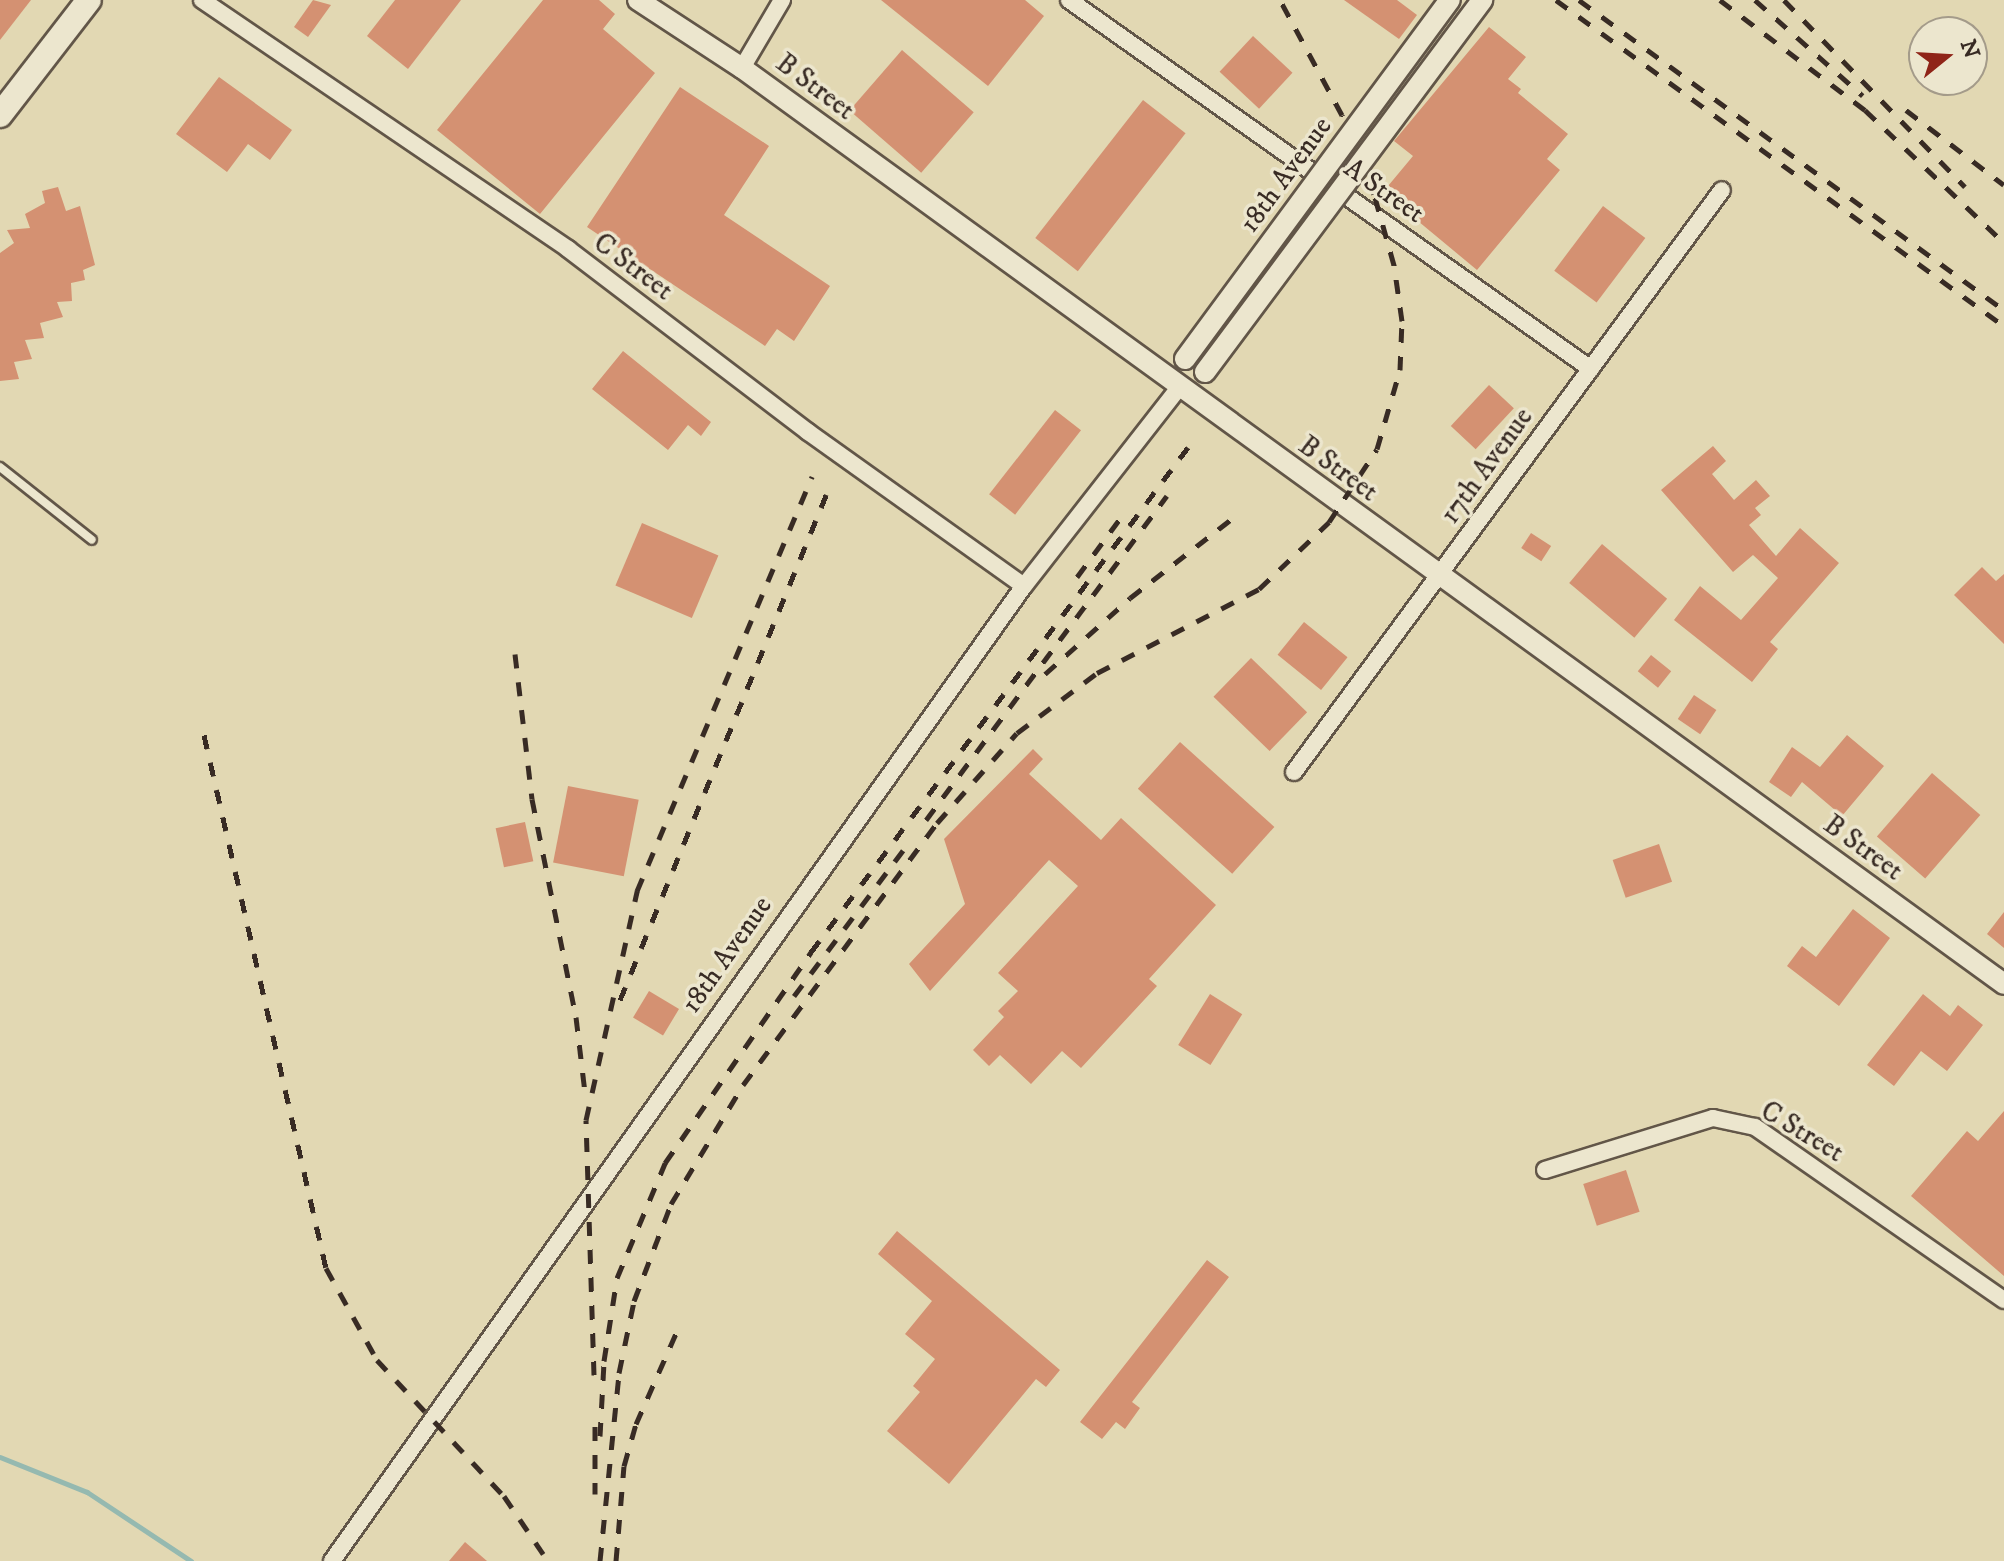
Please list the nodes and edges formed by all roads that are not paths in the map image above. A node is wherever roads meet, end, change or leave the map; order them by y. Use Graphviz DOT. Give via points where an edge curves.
graph roads {
  1 [pos="89,0"];
  2 [pos="202,0"];
  3 [pos="638,0"];
  4 [pos="782,0"];
  5 [pos="1069,0"];
  6 [pos="1450,0"];
  7 [pos="1482,0"];
  8 [pos="742,68"];
  9 [pos="0,115"];
  10 [pos="1722,190"];
  11 [pos="1591,369"];
  12 [pos="1178,389"];
  13 [pos="0,467"];
  14 [pos="92,540"];
  15 [pos="1438,576"];
  16 [pos="1024,586"];
  17 [pos="1294,772"];
  18 [pos="2004,984"];
  19 [pos="1545,1170"];
  20 [pos="2004,1300"];
  21 [pos="332,1561"];
  1 -- 9 [label="main road"];
  2 -- 16 [label="street, C Street" via="568,249 808,432"];
  3 -- 8 [label="street, B Street"];
  4 -- 8 [label="street"];
  5 -- 11 [label="street, A Street"];
  6 -- 12 [label="street, 18th Avenue, bridge" via="1185,359"];
  7 -- 12 [label="street, 18th Avenue, bridge" via="1205,372"];
  8 -- 12 [label="street, B Street"];
  10 -- 11 [label="street, 17th Avenue"];
  11 -- 15 [label="street, 17th Avenue"];
  12 -- 15 [label="street, B Street"];
  12 -- 16 [label="street, 18th Avenue"];
  13 -- 14 [label="lane"];
  15 -- 17 [label="street, 17th Avenue"];
  15 -- 18 [label="street, B Street"];
  16 -- 21 [label="street, 18th Avenue"];
  19 -- 20 [label="street, C Street" via="1713,1118 1755,1127"];
}
